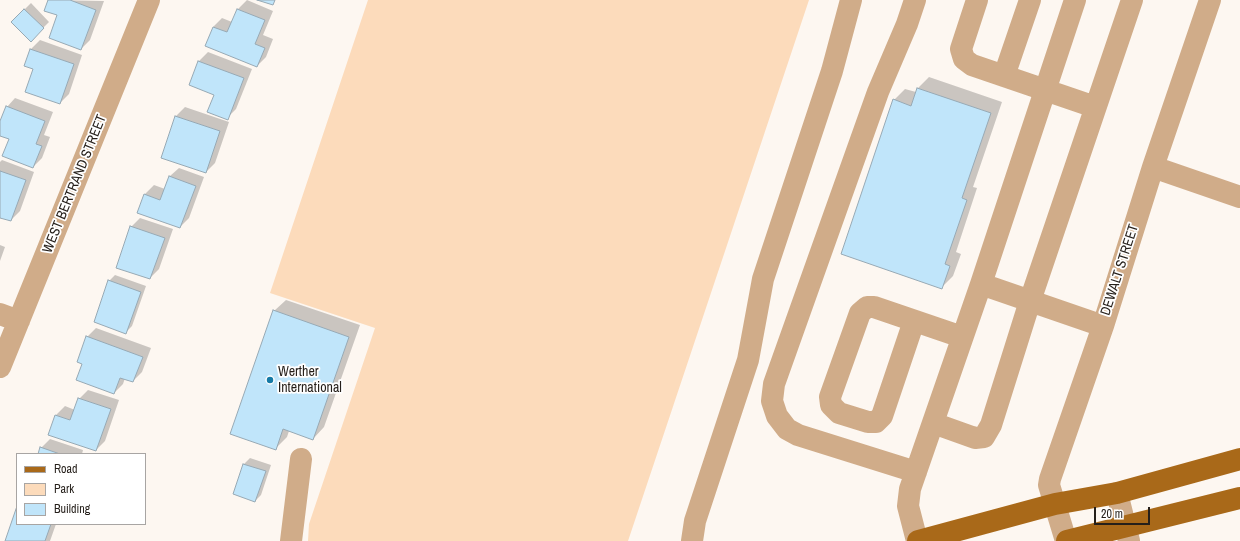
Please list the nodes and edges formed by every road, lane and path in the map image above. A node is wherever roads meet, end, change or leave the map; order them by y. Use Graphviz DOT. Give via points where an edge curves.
graph roads {
  1 [pos="149,0"];
  2 [pos="851,0"];
  3 [pos="915,0"];
  4 [pos="977,0"];
  5 [pos="1030,0"];
  6 [pos="1075,0"];
  7 [pos="1132,0"];
  8 [pos="1210,0"];
  9 [pos="1004,76"];
  10 [pos="1045,90"];
  11 [pos="1095,107"];
  12 [pos="1153,167"];
  13 [pos="1240,197"];
  14 [pos="981,284"];
  15 [pos="1030,301"];
  16 [pos="10,318"];
  17 [pos="914,321"];
  18 [pos="1103,326"];
  19 [pos="962,337"];
  20 [pos="0,367"];
  21 [pos="933,423"];
  22 [pos="301,459"];
  23 [pos="1240,459"];
  24 [pos="916,472"];
  25 [pos="1116,493"];
  26 [pos="1240,498"];
  27 [pos="1055,504"];
  28 [pos="1126,534"];
  29 [pos="291,541"];
  30 [pos="692,541"];
  31 [pos="918,541"];
  32 [pos="1066,541"];
  1 -- 16 [label="street, WEST BERTRAND STREET"];
  2 -- 30 [label="street" via="832,71 763,279 748,360 694,521"];
  3 -- 24 [label="street" via="878,92 774,384 772,400 777,416 787,429 798,435"];
  4 -- 9 [label="street" via="961,49 964,59 972,65"];
  5 -- 9 [label="street"];
  6 -- 10 [label="street"];
  7 -- 11 [label="street"];
  8 -- 12 [label="street, DEWALT STREET"];
  9 -- 10 [label="street"];
  10 -- 11 [label="street"];
  10 -- 14 [label="street"];
  11 -- 15 [label="street"];
  12 -- 13 [label="street"];
  12 -- 18 [label="street, DEWALT STREET"];
  14 -- 15 [label="street"];
  14 -- 19 [label="street"];
  15 -- 18 [label="street"];
  15 -- 21 [label="street" via="991,425 984,437 975,438"];
  16 -- 20 [label="street, WEST BERTRAND STREET"];
  17 -- 17 [label="street" via="874,308 867,307 860,313 830,397 831,405 839,413 868,422 876,422 882,416"];
  17 -- 19 [label="street"];
  18 -- 27 [label="street, DEWALT STREET" via="1050,479 1049,485"];
  19 -- 21 [label="street"];
  21 -- 24 [label="street"];
  22 -- 29 [label="street"];
  23 -- 25 [label="main road"];
  24 -- 31 [label="street" via="908,506"];
  25 -- 27 [label="main road"];
  25 -- 28 [label="street"];
  26 -- 28 [label="main road"];
  27 -- 31 [label="main road"];
  27 -- 32 [label="street, DEWALT STREET"];
  28 -- 32 [label="main road"];
}
